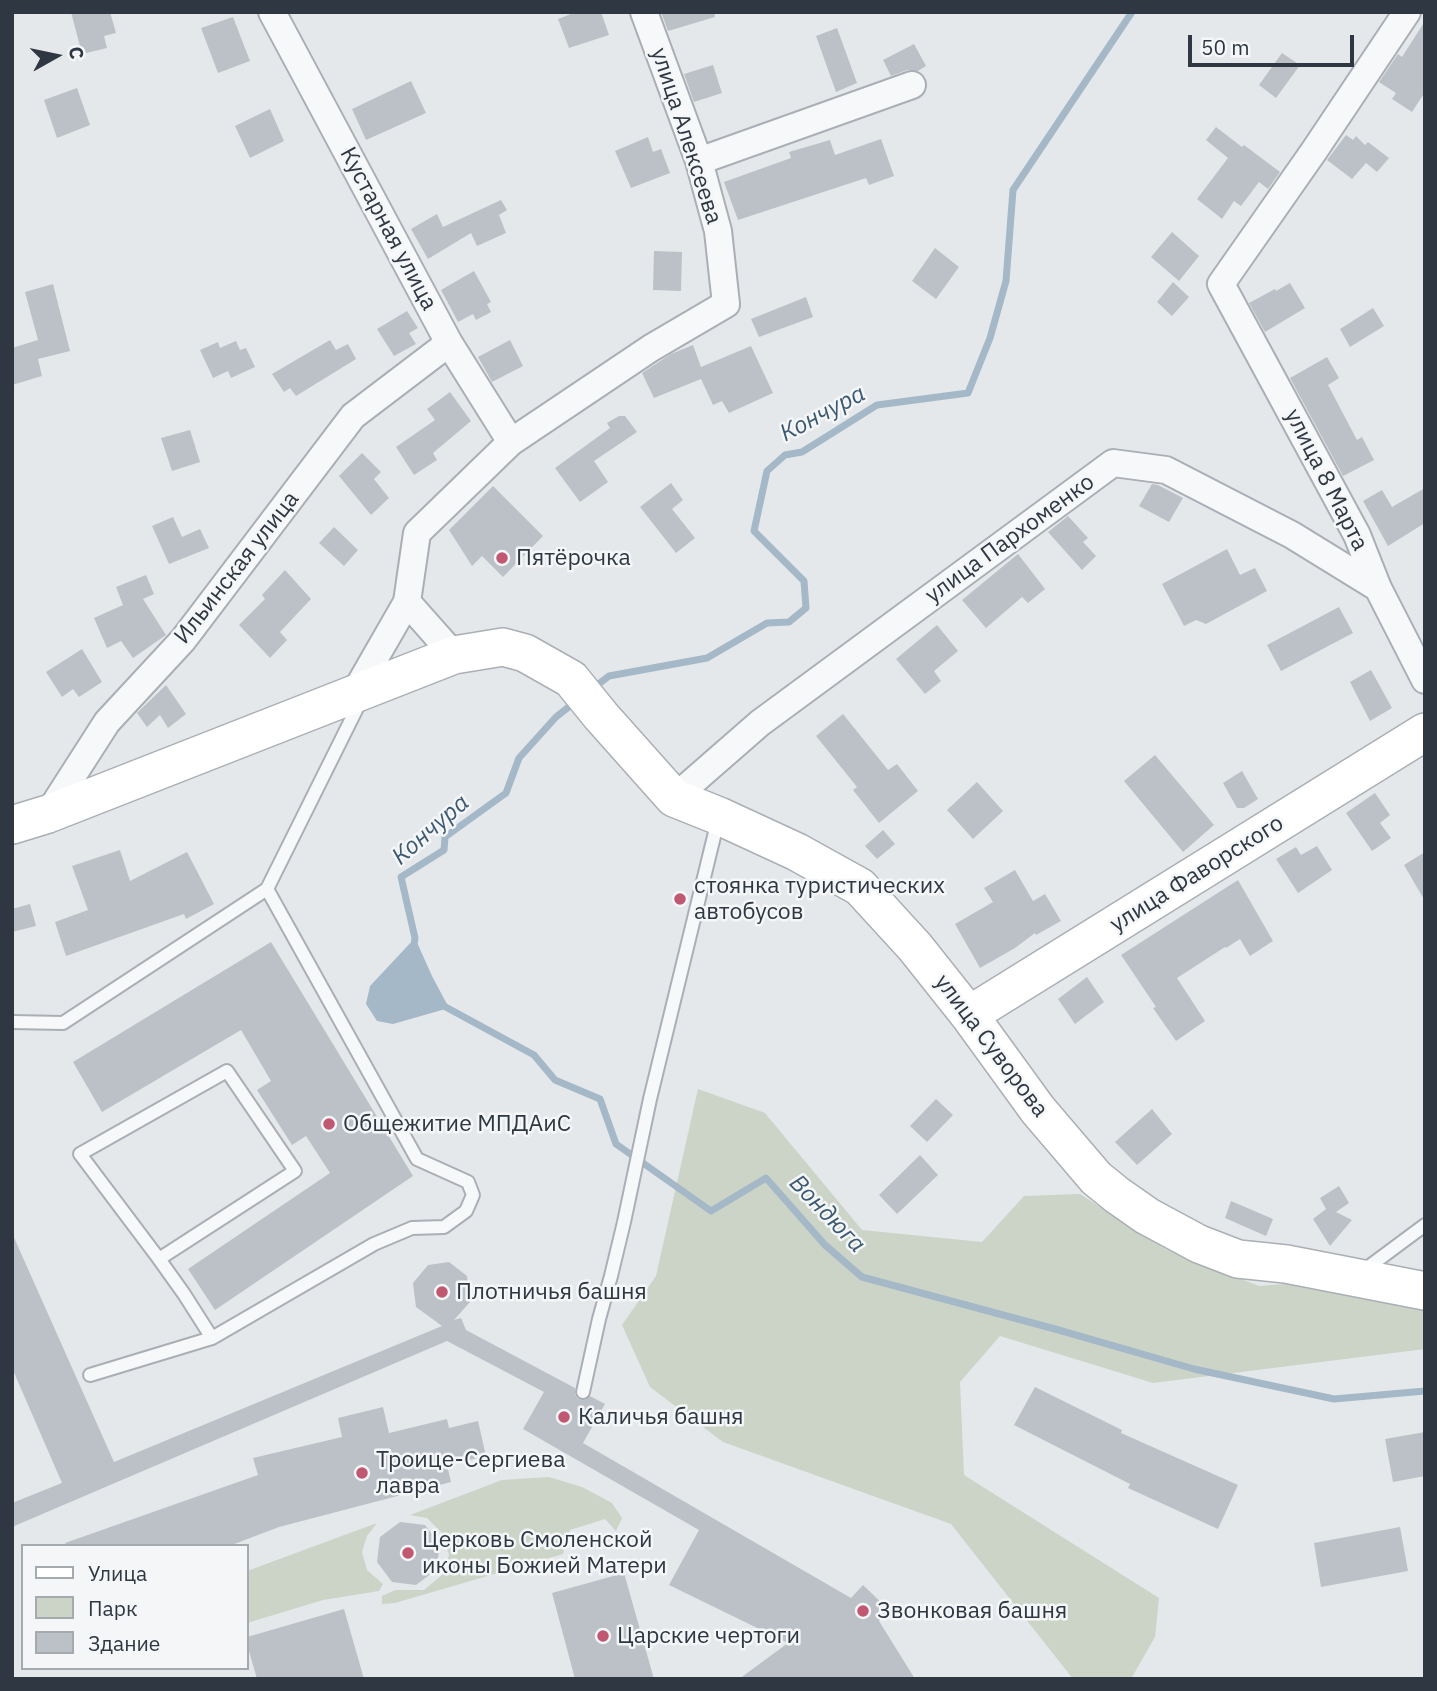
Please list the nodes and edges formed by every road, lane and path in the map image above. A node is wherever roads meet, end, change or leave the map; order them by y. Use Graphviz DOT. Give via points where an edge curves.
graph roads {
  1 [pos="272,12"];
  2 [pos="644,12"];
  3 [pos="1407,12"];
  4 [pos="912,85"];
  5 [pos="699,161"];
  6 [pos="449,343"];
  7 [pos="511,442"];
  8 [pos="1378,589"];
  9 [pos="407,602"];
  10 [pos="454,655"];
  11 [pos="1425,680"];
  12 [pos="360,693"];
  13 [pos="1425,733"];
  14 [pos="674,799"];
  15 [pos="48,814"];
  16 [pos="719,816"];
  17 [pos="12,825"];
  18 [pos="267,889"];
  19 [pos="970,1015"];
  20 [pos="12,1022"];
  21 [pos="1425,1225"];
  22 [pos="159,1259"];
  23 [pos="1355,1278"];
  24 [pos="1425,1291"];
  25 [pos="212,1338"];
  26 [pos="90,1375"];
  27 [pos="583,1392"];
  1 -- 6 [label="street, Кустарная улица"];
  2 -- 5 [label="street, улица Алексеева"];
  3 -- 8 [label="street, улица 8 Марта" via="1221,284 1357,535"];
  4 -- 5 [label="street"];
  5 -- 7 [label="street, улица Алексеева" via="718,230 726,304"];
  6 -- 7 [label="street, Кустарная улица"];
  6 -- 15 [label="street, Ильинская улица" via="353,416 183,640 107,722"];
  7 -- 9 [label="street" via="417,533"];
  8 -- 11 [label="street, улица 8 Марта"];
  8 -- 14 [label="street, улица Пархоменко" via="1292,534 1166,470 1113,463 760,723"];
  9 -- 10 [label="street"];
  9 -- 12 [label="street"];
  10 -- 12 [label="main road"];
  10 -- 14 [label="main road, улица Суворова" via="503,647 525,653 571,679"];
  12 -- 15 [label="main road"];
  12 -- 18 [label="lane"];
  13 -- 19 [label="main road, улица Фаворского"];
  14 -- 16 [label="main road, улица Суворова"];
  15 -- 17 [label="main road"];
  16 -- 19 [label="main road, улица Суворова" via="860,887"];
  16 -- 27 [label="lane"];
  18 -- 20 [label="lane" via="63,1023"];
  18 -- 25 [label="lane" via="417,1158 467,1182 473,1195 466,1211 444,1227 412,1228 374,1244"];
  19 -- 23 [label="main road, улица Суворова" via="1038,1110 1096,1178 1147,1216 1238,1259"];
  21 -- 23 [label="lane"];
  22 -- 22 [label="lane" via="295,1171 227,1071 80,1154"];
  22 -- 25 [label="lane"];
  23 -- 24 [label="main road, улица Суворова"];
  25 -- 26 [label="lane"];
}
